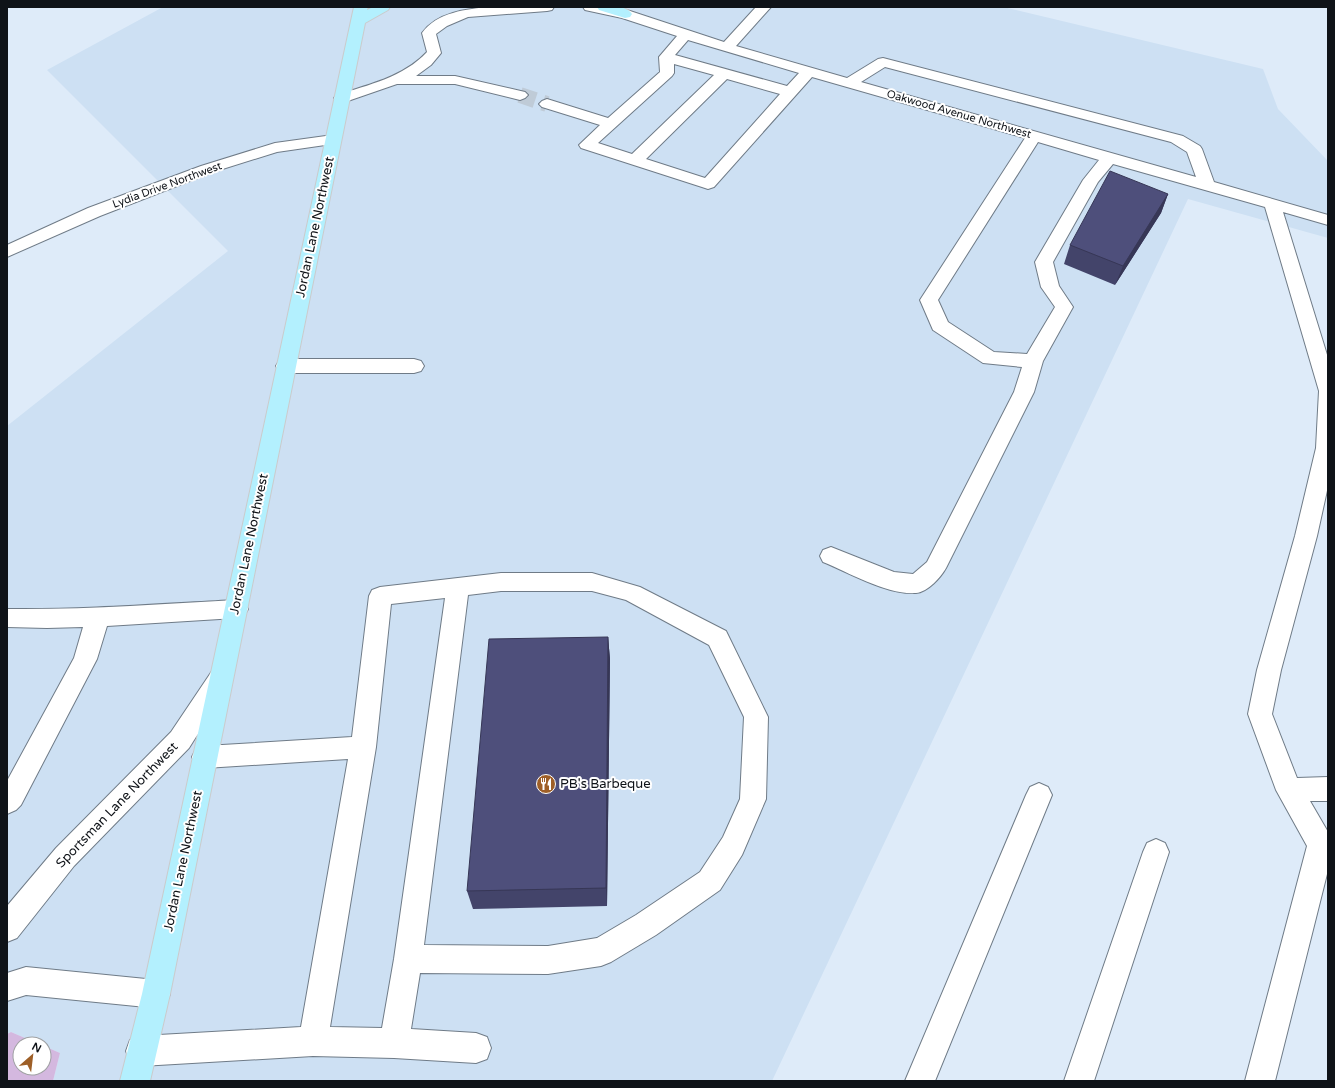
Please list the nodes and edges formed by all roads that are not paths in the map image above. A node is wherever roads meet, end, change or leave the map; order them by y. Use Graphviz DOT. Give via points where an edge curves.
graph roads {
  1 [pos="383,7"];
  2 [pos="547,7"];
  3 [pos="590,7"];
  4 [pos="604,7"];
  5 [pos="764,7"];
  6 [pos="630,11"];
  7 [pos="359,14"];
  8 [pos="685,35"];
  9 [pos="727,48"];
  10 [pos="666,56"];
  11 [pos="809,71"];
  12 [pos="724,73"];
  13 [pos="396,80"];
  14 [pos="849,83"];
  15 [pos="790,92"];
  16 [pos="520,95"];
  17 [pos="342,98"];
  18 [pos="547,104"];
  19 [pos="611,124"];
  20 [pos="1034,136"];
  21 [pos="333,140"];
  22 [pos="1110,157"];
  23 [pos="635,160"];
  24 [pos="1207,185"];
  25 [pos="1272,204"];
  26 [pos="1328,220"];
  27 [pos="7,252"];
  28 [pos="1033,361"];
  29 [pos="286,366"];
  30 [pos="414,366"];
  31 [pos="1328,392"];
  32 [pos="831,556"];
  33 [pos="458,587"];
  34 [pos="236,609"];
  35 [pos="98,617"];
  36 [pos="7,618"];
  37 [pos="221,677"];
  38 [pos="363,747"];
  39 [pos="205,757"];
  40 [pos="1328,789"];
  41 [pos="1289,790"];
  42 [pos="1039,795"];
  43 [pos="7,802"];
  44 [pos="1325,849"];
  45 [pos="1156,852"];
  46 [pos="7,928"];
  47 [pos="408,959"];
  48 [pos="7,987"];
  49 [pos="156,994"];
  50 [pos="313,1041"];
  51 [pos="394,1043"];
  52 [pos="476,1048"];
  53 [pos="142,1051"];
  54 [pos="135,1081"];
  55 [pos="920,1081"];
  56 [pos="1079,1081"];
  57 [pos="1260,1081"];
  1 -- 7 [label="main road"];
  2 -- 13 [label="street" via="465,13 442,23 429,33 434,53 427,62"];
  3 -- 6 [label="street, Oakwood Avenue Northwest"];
  4 -- 6 [label="main road"];
  5 -- 9 [label="street"];
  6 -- 8 [label="street, Oakwood Avenue Northwest"];
  7 -- 17 [label="main road, Jordan Lane Northwest"];
  8 -- 9 [label="street, Oakwood Avenue Northwest"];
  8 -- 10 [label="street"];
  9 -- 11 [label="street, Oakwood Avenue Northwest"];
  10 -- 12 [label="street"];
  10 -- 19 [label="street" via="668,73"];
  11 -- 14 [label="street, Oakwood Avenue Northwest"];
  11 -- 15 [label="street"];
  12 -- 15 [label="street"];
  12 -- 23 [label="street"];
  13 -- 16 [label="street" via="455,80"];
  13 -- 17 [label="street"];
  14 -- 20 [label="street, Oakwood Avenue Northwest"];
  14 -- 24 [label="street" via="884,62 1177,139 1194,149"];
  15 -- 23 [label="street" via="708,184"];
  17 -- 21 [label="main road, Jordan Lane Northwest"];
  18 -- 19 [label="street"];
  19 -- 23 [label="street" via="587,145"];
  20 -- 22 [label="street, Oakwood Avenue Northwest"];
  20 -- 28 [label="street" via="929,300 940,326 990,358"];
  21 -- 27 [label="street, Lydia Drive Northwest" via="275,148 207,169 94,212"];
  21 -- 29 [label="main road, Jordan Lane Northwest"];
  22 -- 24 [label="street, Oakwood Avenue Northwest"];
  22 -- 28 [label="street" via="1091,180 1044,262 1050,287 1064,307"];
  24 -- 25 [label="street, Oakwood Avenue Northwest"];
  25 -- 26 [label="street, Oakwood Avenue Northwest"];
  25 -- 31 [label="street"];
  28 -- 32 [label="street" via="1024,392 935,568 917,584 892,581"];
  29 -- 30 [label="street"];
  29 -- 34 [label="main road, Jordan Lane Northwest"];
  31 -- 41 [label="street" via="1326,448 1260,714"];
  33 -- 38 [label="street" via="380,596"];
  33 -- 47 [label="street"];
  33 -- 47 [label="street" via="501,582 592,582 632,593 718,638 756,717 753,799 733,846 710,881 601,952 548,960"];
  34 -- 35 [label="street"];
  34 -- 37 [label="main road, Jordan Lane Northwest"];
  35 -- 36 [label="street"];
  35 -- 43 [label="street" via="85,659"];
  37 -- 39 [label="main road, Jordan Lane Northwest"];
  37 -- 46 [label="street, Sportsman Lane Northwest" via="180,740 66,857"];
  38 -- 39 [label="street"];
  38 -- 50 [label="street"];
  39 -- 49 [label="main road, Jordan Lane Northwest"];
  40 -- 41 [label="street"];
  41 -- 44 [label="street"];
  42 -- 55 [label="street"];
  44 -- 57 [label="street"];
  45 -- 56 [label="street"];
  47 -- 51 [label="street"];
  48 -- 49 [label="street" via="26,981"];
  49 -- 53 [label="main road, Jordan Lane Northwest"];
  50 -- 51 [label="street"];
  50 -- 53 [label="street"];
  51 -- 52 [label="street"];
  53 -- 54 [label="main road, Jordan Lane Northwest"];
}
